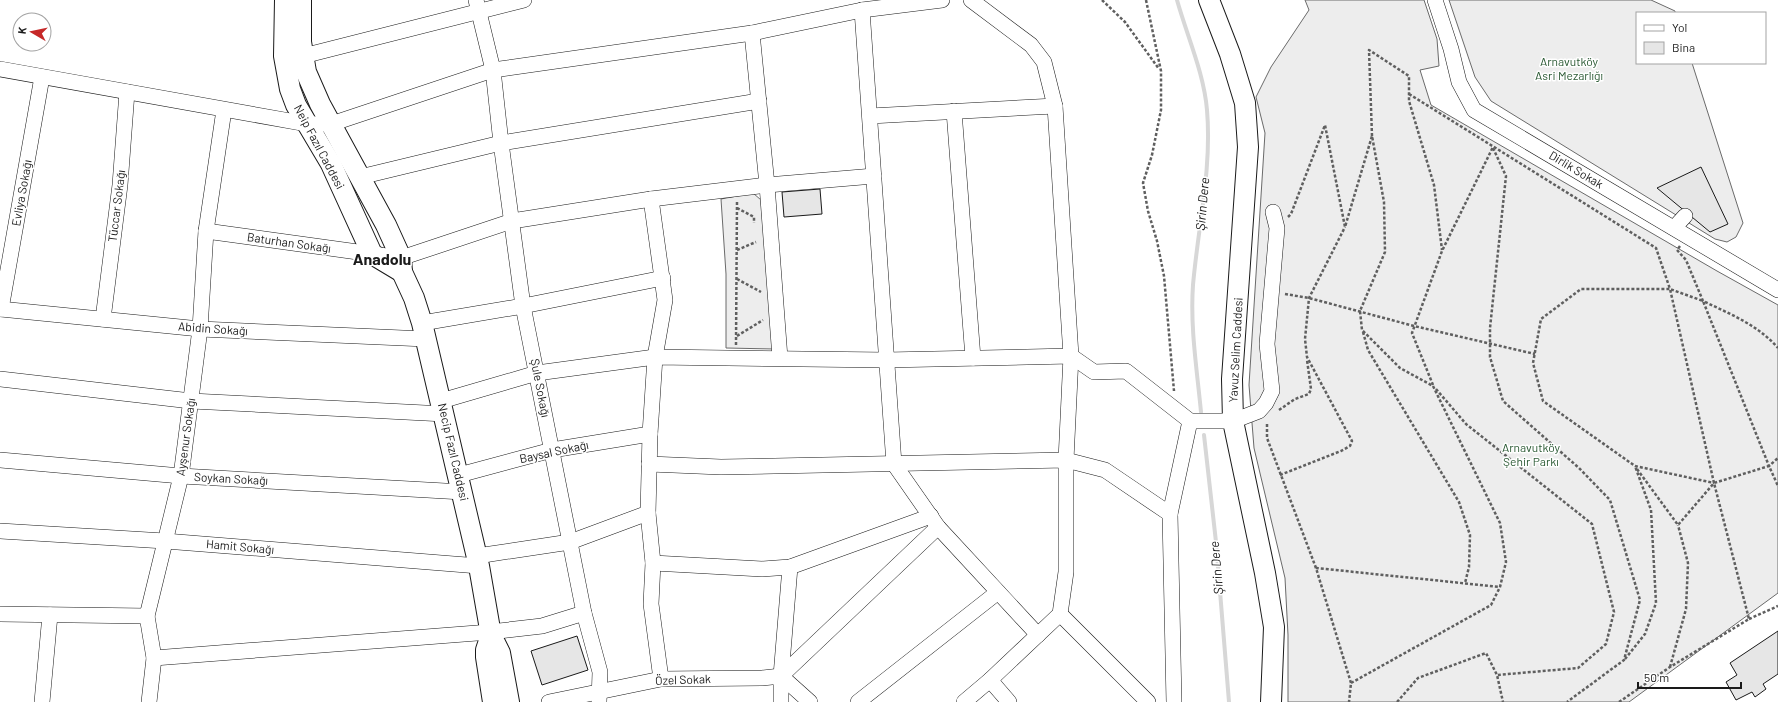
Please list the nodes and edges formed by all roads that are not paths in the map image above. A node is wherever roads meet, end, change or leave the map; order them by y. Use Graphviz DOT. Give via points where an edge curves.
graph roads {
  1 [pos="285,0"];
  2 [pos="302,0"];
  3 [pos="524,0"];
  4 [pos="942,0"];
  5 [pos="971,0"];
  6 [pos="1209,0"];
  7 [pos="1435,0"];
  8 [pos="478,6"];
  9 [pos="862,10"];
  10 [pos="752,32"];
  11 [pos="303,56"];
  12 [pos="0,69"];
  13 [pos="493,70"];
  14 [pos="42,77"];
  15 [pos="127,92"];
  16 [pos="759,100"];
  17 [pos="1055,106"];
  18 [pos="224,110"];
  19 [pos="954,111"];
  20 [pos="870,116"];
  21 [pos="307,124"];
  22 [pos="331,124"];
  23 [pos="501,143"];
  24 [pos="874,176"];
  25 [pos="360,177"];
  26 [pos="767,185"];
  27 [pos="651,199"];
  28 [pos="1273,212"];
  29 [pos="1685,216"];
  30 [pos="512,221"];
  31 [pos="206,231"];
  32 [pos="1680,232"];
  33 [pos="372,254"];
  34 [pos="401,265"];
  35 [pos="663,278"];
  36 [pos="1778,290"];
  37 [pos="523,306"];
  38 [pos="1,309"];
  39 [pos="103,320"];
  40 [pos="200,329"];
  41 [pos="424,331"];
  42 [pos="1071,356"];
  43 [pos="655,357"];
  44 [pos="780,358"];
  45 [pos="973,358"];
  46 [pos="886,360"];
  47 [pos="536,373"];
  48 [pos="0,379"];
  49 [pos="191,401"];
  50 [pos="443,407"];
  51 [pos="1190,421"];
  52 [pos="1233,421"];
  53 [pos="650,434"];
  54 [pos="552,450"];
  55 [pos="0,460"];
  56 [pos="1066,460"];
  57 [pos="649,464"];
  58 [pos="894,464"];
  59 [pos="181,476"];
  60 [pos="461,484"];
  61 [pos="648,513"];
  62 [pos="1170,514"];
  63 [pos="934,522"];
  64 [pos="0,531"];
  65 [pos="165,541"];
  66 [pos="570,542"];
  67 [pos="478,561"];
  68 [pos="654,563"];
  69 [pos="790,567"];
  70 [pos="998,592"];
  71 [pos="584,613"];
  72 [pos="0,614"];
  73 [pos="1060,614"];
  74 [pos="50,615"];
  75 [pos="147,616"];
  76 [pos="490,634"];
  77 [pos="1038,635"];
  78 [pos="154,658"];
  79 [pos="781,676"];
  80 [pos="661,679"];
  81 [pos="990,680"];
  82 [pos="599,696"];
  83 [pos="42,702"];
  84 [pos="149,702"];
  85 [pos="493,702"];
  86 [pos="509,702"];
  87 [pos="549,702"];
  88 [pos="782,702"];
  89 [pos="810,702"];
  90 [pos="858,702"];
  91 [pos="964,702"];
  92 [pos="1009,702"];
  93 [pos="1148,702"];
  94 [pos="1174,702"];
  95 [pos="1270,702"];
  1 -- 21 [label="main road, Neip Fazıl Caddesi" via="286,71 296,105"];
  2 -- 11 [label="main road, Necip Fazıl Caddesi"];
  3 -- 8 [label="street"];
  4 -- 9 [label="street"];
  5 -- 17 [label="street" via="1031,45 1044,62"];
  6 -- 52 [label="main road, Yavuz Selim Caddesi" via="1230,54 1245,103 1248,147 1232,380"];
  7 -- 32 [label="street, Dirlik Sokak" via="1459,82 1474,110"];
  8 -- 11 [label="street"];
  8 -- 13 [label="street, Şule Sokağı"];
  9 -- 10 [label="street"];
  9 -- 20 [label="street"];
  10 -- 13 [label="street"];
  10 -- 16 [label="street"];
  11 -- 22 [label="main road, Necip Fazıl Caddesi" via="311,84"];
  12 -- 14 [label="street"];
  13 -- 22 [label="street"];
  13 -- 23 [label="street, Şule Sokağı"];
  14 -- 15 [label="street"];
  14 -- 38 [label="street, Evliya Sokağı"];
  15 -- 18 [label="street"];
  15 -- 39 [label="street, Tüccar Sokağı" via="120,185"];
  16 -- 23 [label="street"];
  16 -- 26 [label="street"];
  17 -- 19 [label="street"];
  17 -- 42 [label="street"];
  18 -- 21 [label="street"];
  18 -- 31 [label="street, Ayşenur Sokağı"];
  19 -- 20 [label="street"];
  19 -- 45 [label="street"];
  20 -- 24 [label="street"];
  21 -- 22 [label="street"];
  21 -- 33 [label="main road, Neip Fazıl Caddesi" via="331,164"];
  22 -- 25 [label="main road, Necip Fazıl Caddesi"];
  23 -- 25 [label="street"];
  23 -- 30 [label="street, Şule Sokağı"];
  24 -- 26 [label="street"];
  24 -- 46 [label="street"];
  25 -- 34 [label="main road, Necip Fazıl Caddesi" via="386,225"];
  26 -- 27 [label="street"];
  26 -- 44 [label="street"];
  27 -- 30 [label="street"];
  27 -- 35 [label="street"];
  28 -- 52 [label="street" via="1277,228 1267,344 1272,392 1258,411"];
  29 -- 32 [label="street"];
  30 -- 34 [label="street"];
  30 -- 37 [label="street, Şule Sokağı"];
  31 -- 33 [label="street, Baturhan Sokağı"];
  31 -- 40 [label="street, Ayşenur Sokağı"];
  32 -- 36 [label="street, Dirlik Sokak"];
  33 -- 34 [label="main road"];
  34 -- 41 [label="main road, Necip Fazıl Caddesi"];
  35 -- 37 [label="street, Abidin Sokağı"];
  35 -- 43 [label="street" via="665,300"];
  37 -- 41 [label="street, Abidin Sokağı"];
  37 -- 47 [label="street, Şule Sokağı"];
  38 -- 39 [label="street, Abidin Sokağı"];
  39 -- 40 [label="street, Abidin Sokağı"];
  40 -- 41 [label="street, Abidin Sokağı"];
  40 -- 49 [label="street, Ayşenur Sokağı"];
  41 -- 50 [label="main road, Necip Fazıl Caddesi"];
  42 -- 45 [label="street"];
  42 -- 51 [label="street" via="1094,372 1126,371"];
  42 -- 56 [label="street"];
  43 -- 44 [label="street"];
  43 -- 47 [label="street"];
  43 -- 53 [label="street"];
  44 -- 46 [label="street"];
  45 -- 46 [label="street"];
  46 -- 58 [label="street"];
  47 -- 50 [label="street"];
  47 -- 54 [label="street, Şule Sokağı"];
  48 -- 49 [label="street"];
  49 -- 50 [label="street"];
  49 -- 59 [label="street, Ayşenur Sokağı"];
  50 -- 60 [label="main road, Necip Fazıl Caddesi"];
  51 -- 52 [label="street"];
  51 -- 62 [label="street"];
  52 -- 95 [label="main road, Yavuz Selim Caddesi" via="1274,627"];
  53 -- 54 [label="street, Baysal Sokağı"];
  53 -- 57 [label="street"];
  54 -- 60 [label="street, Baysal Sokağı"];
  54 -- 66 [label="street, Şule Sokağı"];
  55 -- 59 [label="street, Soykan Sokağı"];
  56 -- 58 [label="street"];
  56 -- 62 [label="street" via="1105,470"];
  56 -- 73 [label="street" via="1066,572"];
  57 -- 58 [label="street" via="721,467"];
  57 -- 61 [label="street"];
  58 -- 63 [label="street"];
  59 -- 60 [label="street, Soykan Sokağı"];
  59 -- 65 [label="street, Ayşenur Sokağı"];
  60 -- 67 [label="main road, Necip Fazıl Caddesi"];
  61 -- 66 [label="street, Hamit Sokağı"];
  61 -- 68 [label="street"];
  62 -- 94 [label="street"];
  63 -- 69 [label="street"];
  63 -- 70 [label="street"];
  63 -- 79 [label="street"];
  64 -- 65 [label="street, Hamit Sokağı"];
  65 -- 67 [label="street, Hamit Sokağı"];
  65 -- 75 [label="street, Ayşenur Sokağı"];
  66 -- 67 [label="street, Hamit Sokağı"];
  66 -- 71 [label="street, Şule Sokağı"];
  67 -- 76 [label="main road, Necip Fazıl Caddesi"];
  68 -- 69 [label="street" via="762,569"];
  68 -- 80 [label="street" via="651,604"];
  69 -- 79 [label="street"];
  70 -- 77 [label="street"];
  70 -- 90 [label="street"];
  71 -- 76 [label="street" via="542,626"];
  71 -- 82 [label="street, Şule Sokağı" via="600,672"];
  72 -- 74 [label="street"];
  73 -- 77 [label="street"];
  73 -- 93 [label="street"];
  74 -- 75 [label="street"];
  74 -- 83 [label="street"];
  75 -- 78 [label="street"];
  76 -- 78 [label="street"];
  76 -- 85 [label="main road, Necip Fazıl Caddesi" via="486,657"];
  76 -- 86 [label="main road, Necip Fazıl Caddesi" via="500,653"];
  77 -- 81 [label="street"];
  78 -- 84 [label="street"];
  79 -- 80 [label="street, Özel Sokak"];
  79 -- 88 [label="street"];
  79 -- 89 [label="street"];
  80 -- 82 [label="street, Özel Sokak"];
  81 -- 91 [label="street"];
  81 -- 92 [label="street"];
  82 -- 87 [label="street, Özel Sokak"];
}
